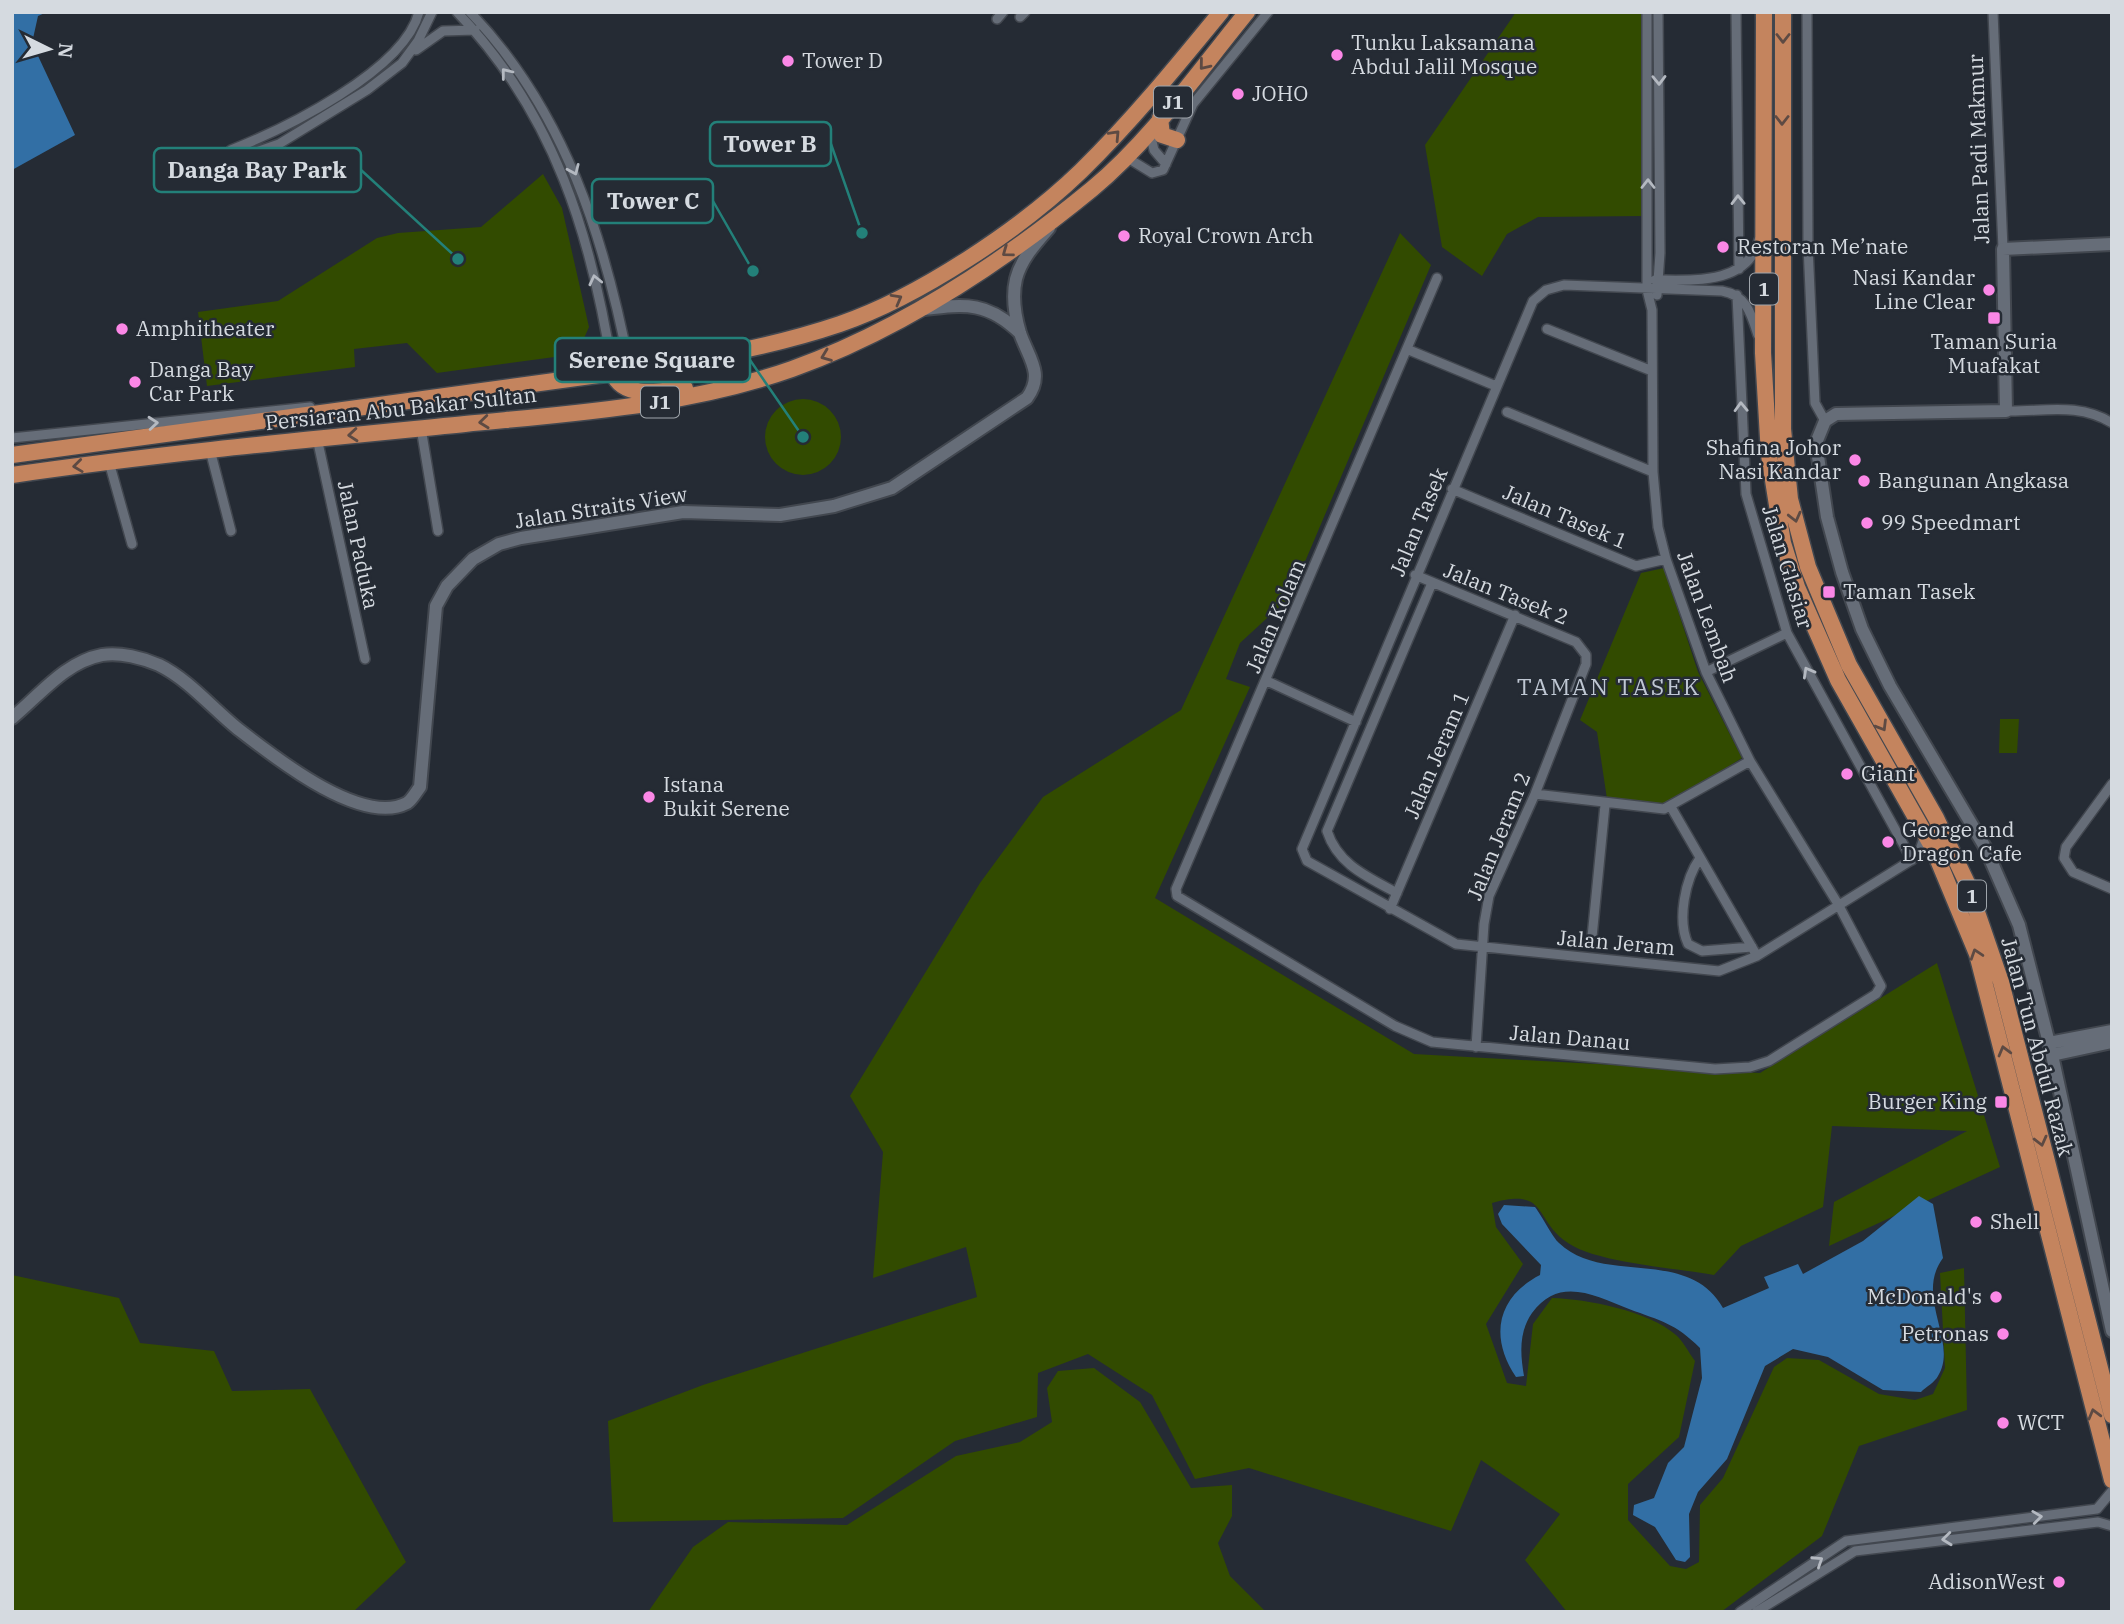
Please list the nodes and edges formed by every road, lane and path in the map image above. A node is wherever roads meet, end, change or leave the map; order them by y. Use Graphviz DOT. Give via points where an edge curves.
graph roads {
  1 [pos="419,12"];
  2 [pos="432,12"];
  3 [pos="457,12"];
  4 [pos="473,12"];
  5 [pos="1221,12"];
  6 [pos="1247,12"];
  7 [pos="1268,12"];
  8 [pos="1647,12"];
  9 [pos="1658,12"];
  10 [pos="1736,12"];
  11 [pos="1754,12"];
  12 [pos="1765,12"];
  13 [pos="1783,12"];
  14 [pos="1807,12"];
  15 [pos="1993,12"];
  16 [pos="478,27"];
  17 [pos="402,63"];
  18 [pos="1764,115"];
  19 [pos="1155,124"];
  20 [pos="1659,128"];
  21 [pos="1648,129"];
  22 [pos="1177,140"];
  23 [pos="231,150"];
  24 [pos="1126,157"];
  25 [pos="236,159"];
  26 [pos="1166,164"];
  27 [pos="1062,212"];
  28 [pos="1763,224"];
  29 [pos="2112,244"];
  30 [pos="2003,249"];
  31 [pos="1739,268"];
  32 [pos="1437,278"];
  33 [pos="1647,279"];
  34 [pos="1659,280"];
  35 [pos="1635,285"];
  36 [pos="1647,290"];
  37 [pos="1658,291"];
  38 [pos="1737,295"];
  39 [pos="916,310"];
  40 [pos="1652,310"];
  41 [pos="1547,329"];
  42 [pos="1020,334"];
  43 [pos="609,346"];
  44 [pos="626,348"];
  45 [pos="1409,350"];
  46 [pos="1763,353"];
  47 [pos="656,366"];
  48 [pos="630,370"];
  49 [pos="1652,371"];
  50 [pos="613,373"];
  51 [pos="587,376"];
  52 [pos="757,379"];
  53 [pos="1496,386"];
  54 [pos="627,390"];
  55 [pos="370,405"];
  56 [pos="2012,410"];
  57 [pos="1507,412"];
  58 [pos="515,419"];
  59 [pos="1825,421"];
  60 [pos="2112,423"];
  61 [pos="421,428"];
  62 [pos="12,438"];
  63 [pos="317,438"];
  64 [pos="210,450"];
  65 [pos="12,455"];
  66 [pos="110,462"];
  67 [pos="1653,472"];
  68 [pos="12,475"];
  69 [pos="1452,489"];
  70 [pos="231,531"];
  71 [pos="438,531"];
  72 [pos="132,544"];
  73 [pos="1666,559"];
  74 [pos="1415,575"];
  75 [pos="1432,583"];
  76 [pos="1515,615"];
  77 [pos="1787,634"];
  78 [pos="1583,647"];
  79 [pos="365,659"];
  80 [pos="1706,672"];
  81 [pos="1268,681"];
  82 [pos="12,718"];
  83 [pos="1356,722"];
  84 [pos="1750,761"];
  85 [pos="2112,784"];
  86 [pos="1535,794"];
  87 [pos="1605,804"];
  88 [pos="1671,807"];
  89 [pos="1925,834"];
  90 [pos="1303,856"];
  91 [pos="1700,858"];
  92 [pos="1915,858"];
  93 [pos="1940,864"];
  94 [pos="2112,889"];
  95 [pos="1397,893"];
  96 [pos="1177,896"];
  97 [pos="1838,904"];
  98 [pos="1390,909"];
  99 [pos="1592,937"];
  100 [pos="1483,948"];
  101 [pos="1754,951"];
  102 [pos="2112,1031"];
  103 [pos="2112,1042"];
  104 [pos="1476,1047"];
  105 [pos="2051,1049"];
  106 [pos="2112,1331"];
  107 [pos="2112,1414"];
  108 [pos="2112,1480"];
  109 [pos="2112,1491"];
  110 [pos="2112,1526"];
  111 [pos="1740,1612"];
  112 [pos="1756,1612"];
  1 -- 23 [label="street" via="398,51 372,72 277,131"];
  2 -- 17 [label="street"];
  3 -- 16 [label="street"];
  4 -- 16 [label="street"];
  47 -- 5 [label="highway, Persiaran Abu Bakar Sultan / J1, one-way" via="788,340 841,324 888,304 967,257 1080,172 1150,98"];
  6 -- 19 [label="highway, Persiaran Abu Bakar Sultan / J1, one-way"];
  7 -- 22 [label="street" via="1193,104"];
  8 -- 21 [label="street, Jalan Lembah"];
  9 -- 20 [label="street, Jalan Lembah, one-way"];
  31 -- 10 [label="street, one-way"];
  11 -- 18 [label="highway" via="1755,64"];
  12 -- 18 [label="highway, 1"];
  13 -- 107 [label="highway, Jalan Tun Abdul Razak / 1, one-way" via="1783,429 1790,499 1808,567 1849,665 1936,818 1979,915 2001,982"];
  14 -- 59 [label="street" via="1808,246 1815,402"];
  15 -- 30 [label="street, Jalan Padi Makmur"];
  16 -- 17 [label="street" via="443,32"];
  43 -- 16 [label="street, one-way" via="586,235 560,164"];
  16 -- 44 [label="street, one-way" via="537,98 579,182 598,233"];
  17 -- 25 [label="street" via="279,144"];
  18 -- 28 [label="highway, 1"];
  19 -- 22 [label="highway" via="1162,135"];
  19 -- 24 [label="highway, Persiaran Abu Bakar Sultan / J1"];
  19 -- 26 [label="street" via="1154,150"];
  20 -- 21 [label="street"];
  20 -- 34 [label="street, Jalan Lembah"];
  33 -- 21 [label="street, Jalan Lembah, one-way"];
  22 -- 26 [label="street"];
  24 -- 26 [label="street" via="1152,173"];
  24 -- 27 [label="highway, Persiaran Abu Bakar Sultan / J1"];
  27 -- 39 [label="highway, Persiaran Abu Bakar Sultan / J1, one-way"];
  27 -- 42 [label="street, Jalan Straits View" via="1032,248 1017,276 1014,302"];
  28 -- 31 [label="street" via="1753,255"];
  28 -- 46 [label="highway, 1"];
  29 -- 30 [label="street"];
  30 -- 56 [label="street, Jalan Padi Makmur"];
  31 -- 34 [label="street" via="1721,278"];
  32 -- 45 [label="street, Jalan Kolam"];
  33 -- 34 [label="street"];
  33 -- 35 [label="street, Jalan Tasek"];
  33 -- 36 [label="street, Jalan Lembah"];
  34 -- 37 [label="street, Jalan Lembah"];
  35 -- 36 [label="street, Jalan Tasek"];
  35 -- 53 [label="street, Jalan Tasek" via="1564,285 1546,290 1533,301"];
  36 -- 37 [label="street, Jalan Tasek"];
  36 -- 40 [label="street, Jalan Lembah"];
  37 -- 38 [label="street, Jalan Tasek"];
  37 -- 40 [label="street, Jalan Lembah"];
  38 -- 46 [label="street" via="1746,303"];
  77 -- 38 [label="street, Jalan Glasiar, one-way" via="1746,494"];
  39 -- 42 [label="street" via="980,307"];
  39 -- 52 [label="highway, Persiaran Abu Bakar Sultan / J1, one-way" via="837,352"];
  40 -- 49 [label="street, Jalan Lembah"];
  41 -- 49 [label="street"];
  42 -- 82 [label="street, Jalan Straits View" via="1037,376 1027,398 892,488 808,513 683,512 534,536 499,544 473,559 447,586 436,606 420,787 409,802 376,808 341,798 238,729 162,666 130,656 104,654 78,662"];
  43 -- 50 [label="street"];
  43 -- 51 [label="highway"];
  44 -- 47 [label="highway"];
  44 -- 48 [label="street"];
  45 -- 53 [label="street"];
  45 -- 81 [label="street, Jalan Kolam"];
  46 -- 89 [label="highway, 1" via="1775,506 1789,563 1844,692"];
  47 -- 48 [label="highway, Persiaran Abu Bakar Sultan / J1"];
  48 -- 50 [label="highway, Persiaran Abu Bakar Sultan / J1"];
  48 -- 54 [label="highway"];
  49 -- 67 [label="street, Jalan Lembah"];
  50 -- 51 [label="highway, Persiaran Abu Bakar Sultan / J1"];
  50 -- 54 [label="highway"];
  51 -- 55 [label="highway, Persiaran Abu Bakar Sultan / J1"];
  52 -- 54 [label="highway"];
  52 -- 58 [label="highway, Persiaran Abu Bakar Sultan / J1" via="634,407"];
  53 -- 69 [label="street, Jalan Tasek"];
  54 -- 58 [label="highway" via="606,403"];
  62 -- 55 [label="street, one-way" via="328,405"];
  55 -- 65 [label="highway, Persiaran Abu Bakar Sultan / J1"];
  56 -- 59 [label="street" via="1836,414"];
  56 -- 60 [label="street" via="2089,411"];
  57 -- 67 [label="street"];
  58 -- 61 [label="highway, Persiaran Abu Bakar Sultan / J1, one-way"];
  59 -- 105 [label="street" via="1816,443 1827,517 1862,629 2005,888 2030,962"];
  61 -- 63 [label="highway, Persiaran Abu Bakar Sultan / J1, one-way"];
  61 -- 71 [label="street"];
  63 -- 64 [label="highway, Persiaran Abu Bakar Sultan / J1"];
  63 -- 79 [label="street, Jalan Paduka"];
  64 -- 66 [label="highway, Persiaran Abu Bakar Sultan / J1"];
  64 -- 70 [label="street"];
  66 -- 68 [label="highway, Persiaran Abu Bakar Sultan / J1, one-way"];
  66 -- 72 [label="street"];
  67 -- 73 [label="street, Jalan Lembah"];
  69 -- 73 [label="street, Jalan Tasek 1" via="1636,566"];
  69 -- 74 [label="street, Jalan Tasek"];
  73 -- 80 [label="street, Jalan Lembah"];
  74 -- 75 [label="street, Jalan Tasek 2"];
  74 -- 83 [label="street, Jalan Tasek"];
  75 -- 76 [label="street, Jalan Tasek 2"];
  75 -- 95 [label="street, Jalan Tasek" via="1327,831 1332,848 1354,870"];
  76 -- 78 [label="street, Jalan Tasek 2"];
  76 -- 95 [label="street, Jalan Jeram 1"];
  77 -- 80 [label="street"];
  92 -- 77 [label="street, Jalan Glasiar, one-way"];
  78 -- 86 [label="street, Jalan Jeram 2" via="1586,664"];
  80 -- 84 [label="street, Jalan Lembah"];
  81 -- 83 [label="street"];
  81 -- 96 [label="street, Jalan Kolam" via="1176,889"];
  83 -- 90 [label="street, Jalan Tasek" via="1302,849"];
  84 -- 88 [label="street"];
  84 -- 97 [label="street, Jalan Lembah"];
  85 -- 94 [label="street" via="2066,847 2064,858 2073,872"];
  86 -- 87 [label="street"];
  86 -- 100 [label="street, Jalan Jeram 2" via="1489,896"];
  87 -- 88 [label="street" via="1657,810"];
  87 -- 99 [label="street"];
  88 -- 91 [label="street"];
  89 -- 92 [label="street"];
  89 -- 93 [label="highway, 1"];
  90 -- 98 [label="street, Jalan Jeram"];
  91 -- 101 [label="street"];
  91 -- 101 [label="street" via="1686,887 1688,944 1702,951"];
  92 -- 93 [label="street"];
  92 -- 97 [label="street, Jalan Jeram"];
  108 -- 93 [label="highway, Jalan Tun Abdul Razak / 1, one-way" via="1988,994 1963,915"];
  95 -- 98 [label="street, Jalan Jeram 1"];
  96 -- 104 [label="street, Jalan Danau" via="1395,1026 1432,1041"];
  97 -- 101 [label="street, Jalan Jeram"];
  97 -- 104 [label="street, Jalan Danau" via="1881,979 1880,991 1760,1065 1715,1069"];
  98 -- 100 [label="street, Jalan Jeram" via="1456,944"];
  100 -- 101 [label="street, Jalan Jeram" via="1719,971"];
  100 -- 104 [label="street, Jalan Jeram 2"];
  102 -- 105 [label="street"];
  103 -- 105 [label="street"];
  105 -- 106 [label="street"];
  111 -- 109 [label="street, one-way" via="1846,1541 2097,1509"];
  110 -- 112 [label="street, one-way" via="2098,1522 1855,1551"];
}
